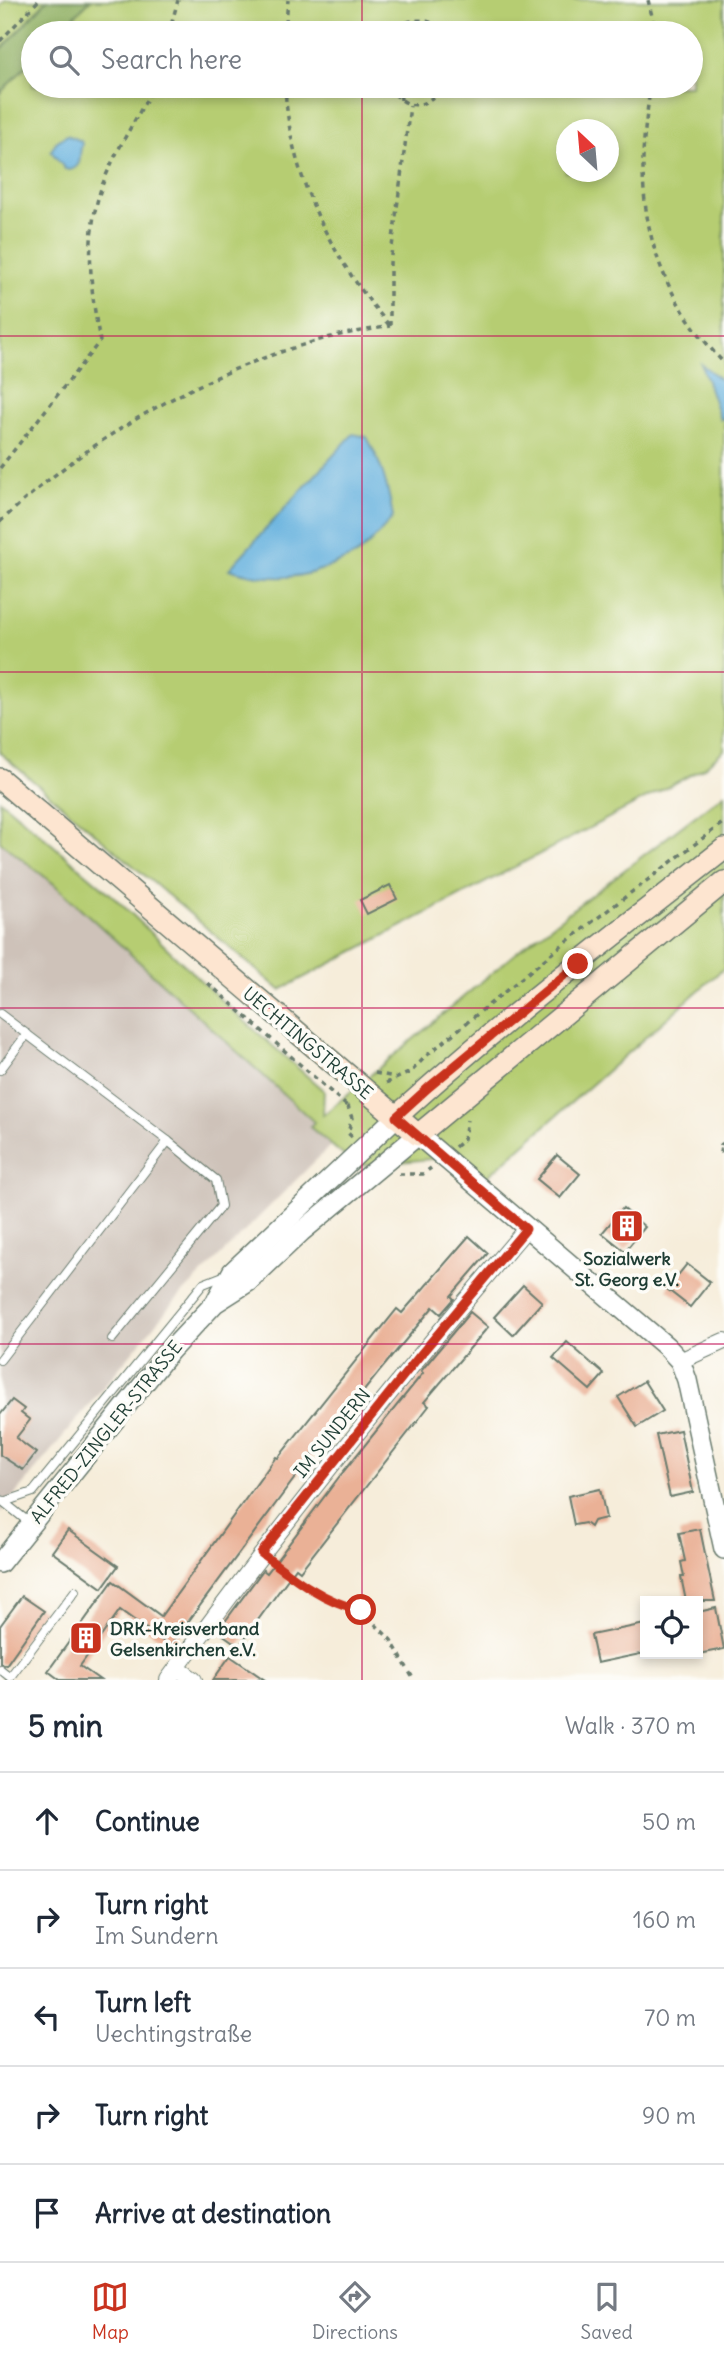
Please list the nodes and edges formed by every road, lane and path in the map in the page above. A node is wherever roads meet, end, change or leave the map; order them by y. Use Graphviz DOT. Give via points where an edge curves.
graph roads {
  1 [pos="39,0"];
  2 [pos="178,0"];
  3 [pos="288,0"];
  4 [pos="648,0"];
  5 [pos="413,20"];
  6 [pos="172,21"];
  7 [pos="286,21"];
  8 [pos="410,21"];
  9 [pos="422,21"];
  10 [pos="653,21"];
  11 [pos="0,41"];
  12 [pos="148,98"];
  13 [pos="287,98"];
  14 [pos="431,98"];
  15 [pos="649,98"];
  16 [pos="401,100"];
  17 [pos="410,106"];
  18 [pos="390,326"];
  19 [pos="724,363"];
  20 [pos="0,468"];
  21 [pos="0,522"];
  22 [pos="0,779"];
  23 [pos="724,822"];
  24 [pos="724,849"];
  25 [pos="724,882"];
  26 [pos="0,1014"];
  27 [pos="27,1034"];
  28 [pos="0,1070"];
  29 [pos="385,1083"];
  30 [pos="355,1103"];
  31 [pos="461,1114"];
  32 [pos="396,1117"];
  33 [pos="418,1135"];
  34 [pos="168,1141"];
  35 [pos="357,1141"];
  36 [pos="724,1143"];
  37 [pos="456,1146"];
  38 [pos="724,1156"];
  39 [pos="433,1166"];
  40 [pos="391,1169"];
  41 [pos="526,1229"];
  42 [pos="232,1272"];
  43 [pos="215,1303"];
  44 [pos="112,1339"];
  45 [pos="724,1341"];
  46 [pos="0,1360"];
  47 [pos="680,1361"];
  48 [pos="2,1501"];
  49 [pos="31,1524"];
  50 [pos="724,1549"];
  51 [pos="261,1553"];
  52 [pos="0,1563"];
  53 [pos="75,1591"];
  54 [pos="0,1669"];
  55 [pos="172,1674"];
  56 [pos="194,1680"];
  57 [pos="414,1680"];
  1 -- 11 [label="path"];
  2 -- 6 [label="path"];
  3 -- 7 [label="path"];
  4 -- 10 [label="path"];
  5 -- 8 [label="path"];
  5 -- 9 [label="path"];
  12 -- 20 [label="path" via="108,171 91,233 89,265 100,341"];
  13 -- 18 [label="path" via="291,133 315,210 349,275"];
  14 -- 17 [label="path"];
  15 -- 19 [label="path" via="643,159 649,231 677,301 696,332"];
  16 -- 17 [label="path"];
  17 -- 18 [label="path" via="390,262"];
  18 -- 21 [label="path" via="316,341 193,387 102,439"];
  22 -- 32 [label="main road, UECHTINGSTRASSE"];
  23 -- 29 [label="path" via="562,944 411,1072"];
  24 -- 32 [label="main road"];
  25 -- 33 [label="main road"];
  26 -- 27 [label="lane"];
  27 -- 28 [label="lane"];
  27 -- 34 [label="lane"];
  30 -- 35 [label="path" via="348,1107 352,1118 348,1133"];
  31 -- 37 [label="path" via="467,1120 464,1139"];
  32 -- 33 [label="main road, UECHTINGSTRASSE"];
  32 -- 42 [label="street, ALFRED-ZINGLER-STRASSE"];
  33 -- 41 [label="street, UECHTINGSTRASSE"];
  33 -- 43 [label="street, ALFRED-ZINGLER-STRASSE" via="248,1282"];
  34 -- 44 [label="lane" via="216,1180 221,1206"];
  34 -- 46 [label="lane"];
  36 -- 38 [label="path" via="719,1146"];
  39 -- 40 [label="path" via="424,1174 396,1174"];
  41 -- 47 [label="street, UECHTINGSTRASSE"];
  41 -- 51 [label="street, IM SUNDERN"];
  42 -- 43 [label="street, ALFRED-ZINGLER-STRASSE"];
  42 -- 48 [label="lane" via="203,1284 33,1492"];
  43 -- 49 [label="street, ALFRED-ZINGLER-STRASSE" via="170,1350"];
  45 -- 47 [label="street"];
  47 -- 50 [label="street, UECHTINGSTRASSE" via="693,1400"];
  48 -- 49 [label="lane"];
  49 -- 52 [label="street, ALFRED-ZINGLER-STRASSE"];
  51 -- 55 [label="street, IM SUNDERN"];
  51 -- 57 [label="path" via="310,1588 361,1610 391,1640"];
  53 -- 54 [label="lane" via="10,1676"];
  55 -- 56 [label="street, IM SUNDERN"];
}
